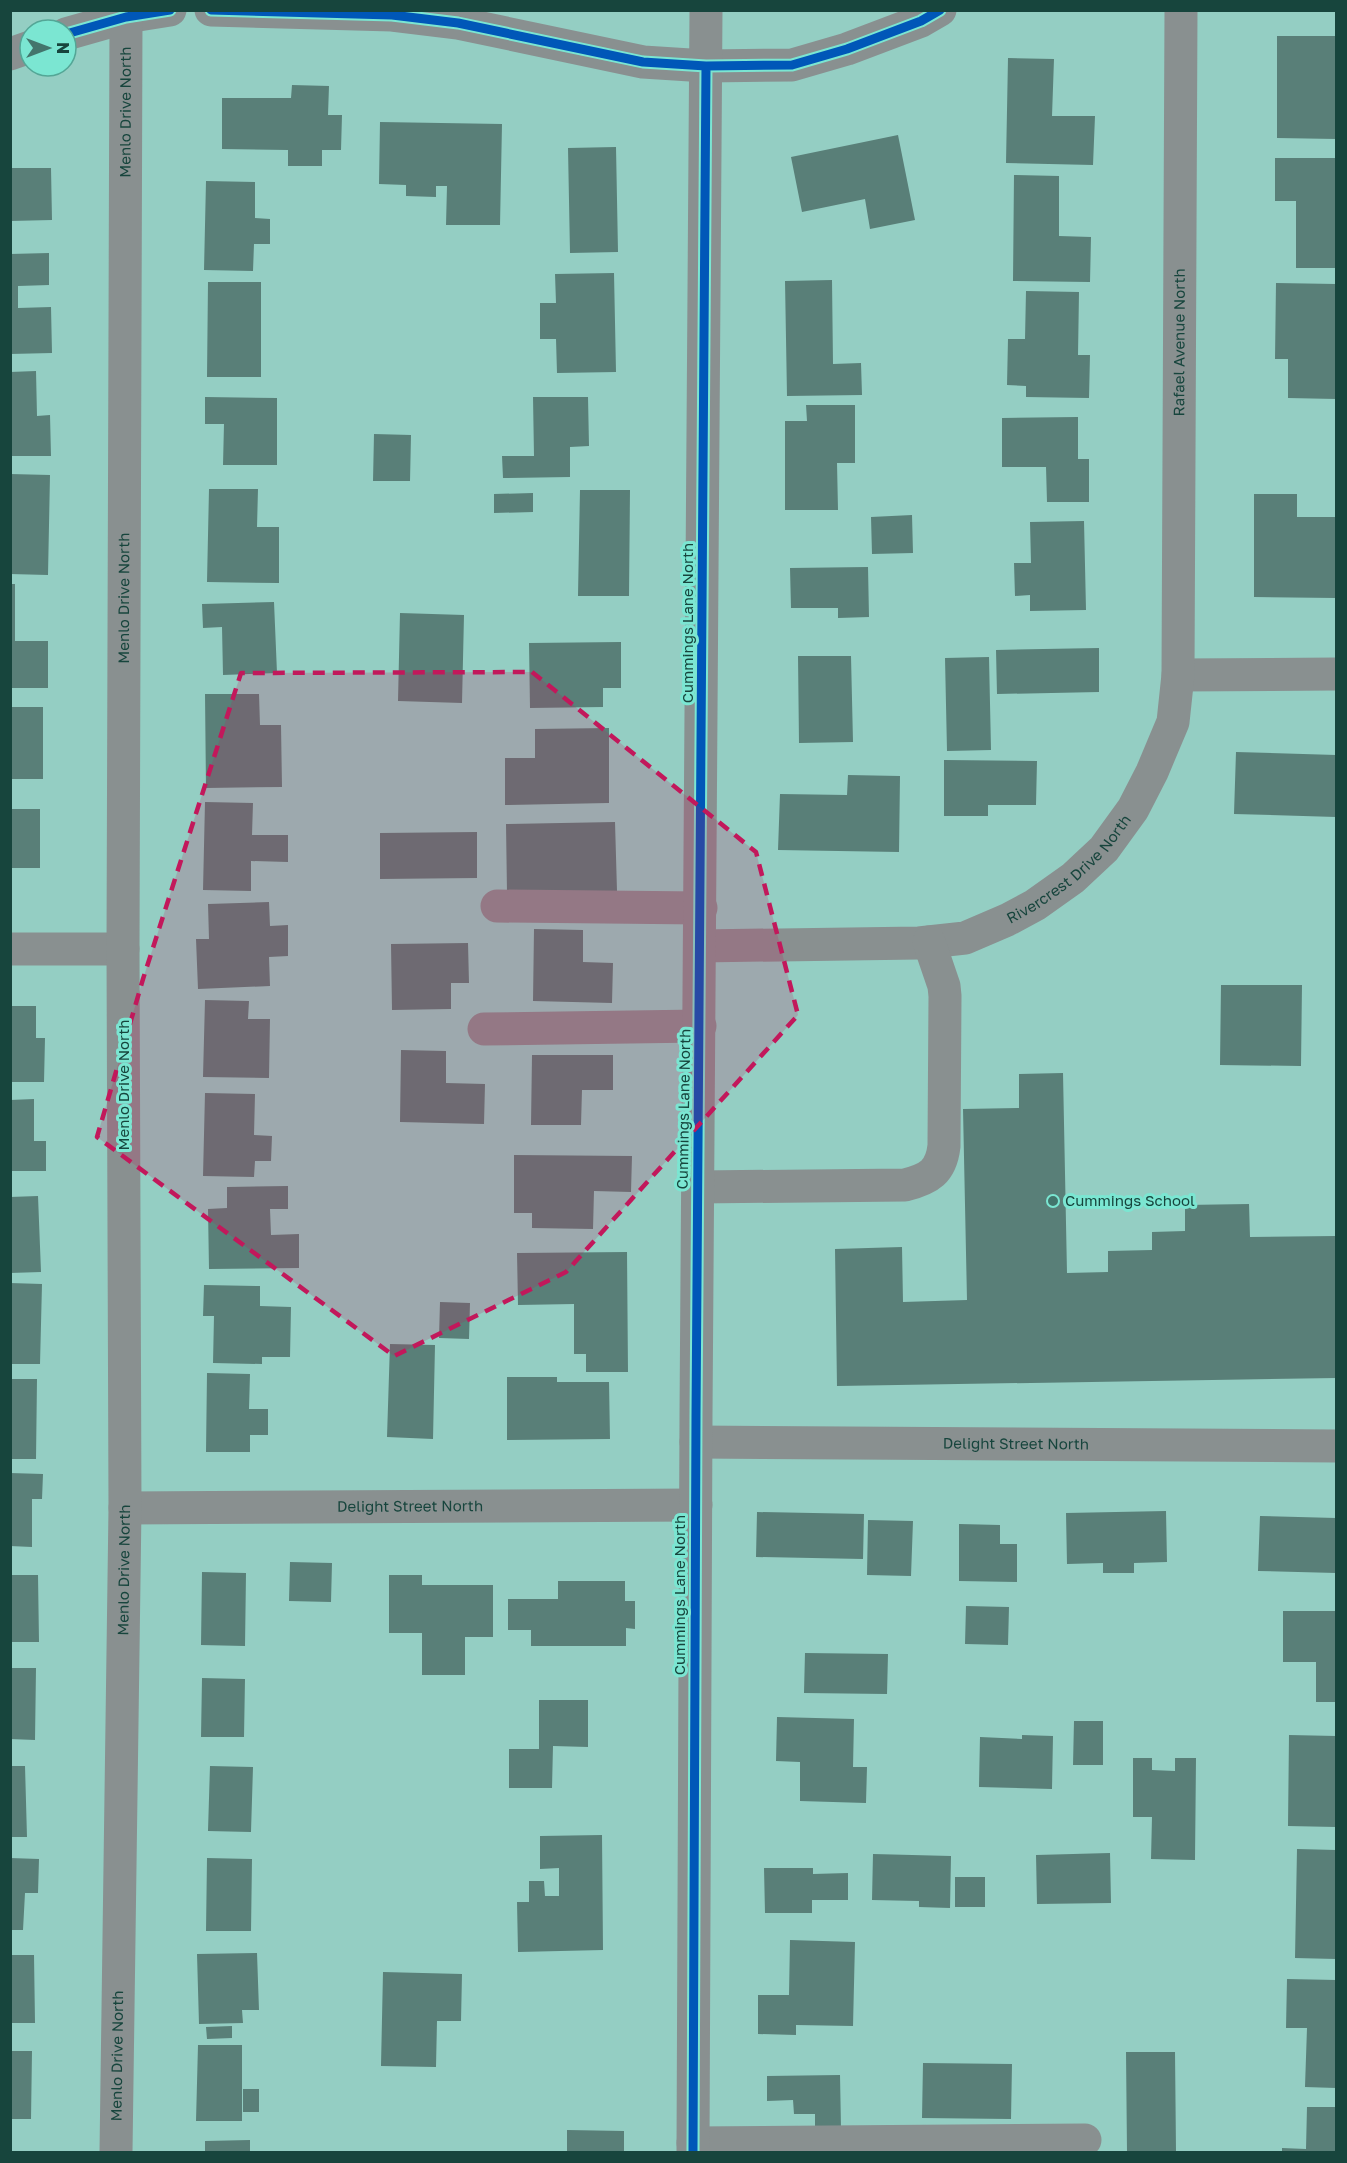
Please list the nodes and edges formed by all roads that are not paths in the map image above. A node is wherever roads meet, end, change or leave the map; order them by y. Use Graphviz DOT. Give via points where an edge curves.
graph roads {
  1 [pos="170,10"];
  2 [pos="211,10"];
  3 [pos="706,10"];
  4 [pos="940,10"];
  5 [pos="1181,10"];
  6 [pos="392,13"];
  7 [pos="126,17"];
  8 [pos="78,31"];
  9 [pos="706,66"];
  10 [pos="1336,674"];
  11 [pos="1178,675"];
  12 [pos="497,906"];
  13 [pos="701,908"];
  14 [pos="929,942"];
  15 [pos="700,946"];
  16 [pos="10,949"];
  17 [pos="123,949"];
  18 [pos="700,1026"];
  19 [pos="484,1029"];
  20 [pos="698,1187"];
  21 [pos="696,1442"];
  22 [pos="1336,1446"];
  23 [pos="696,1504"];
  24 [pos="125,1508"];
  25 [pos="1085,2140"];
  26 [pos="693,2148"];
  27 [pos="116,2152"];
  1 -- 7 [label="street"];
  2 -- 6 [label="street"];
  3 -- 9 [label="street, Cummings Lane North"];
  4 -- 9 [label="street" via="847,49 792,65"];
  5 -- 11 [label="street, Rafael Avenue North"];
  6 -- 9 [label="street" via="643,62"];
  7 -- 8 [label="street"];
  7 -- 17 [label="street, Menlo Drive North"];
  9 -- 13 [label="street, Cummings Lane North"];
  10 -- 11 [label="street"];
  11 -- 14 [label="street, Rivercrest Drive North" via="1173,722 1152,772 1133,809 1104,849 1073,878 1017,915 964,938"];
  12 -- 13 [label="street"];
  13 -- 15 [label="street, Cummings Lane North"];
  14 -- 15 [label="street, Rivercrest Drive North"];
  14 -- 20 [label="street" via="945,996 943,1161 933,1173 905,1185"];
  15 -- 18 [label="street, Cummings Lane North"];
  16 -- 17 [label="street"];
  17 -- 24 [label="street, Menlo Drive North"];
  18 -- 19 [label="street"];
  18 -- 20 [label="street, Cummings Lane North"];
  20 -- 21 [label="street, Cummings Lane North"];
  21 -- 22 [label="street, Delight Street North"];
  21 -- 23 [label="street, Cummings Lane North"];
  23 -- 24 [label="street, Delight Street North"];
  23 -- 26 [label="street, Cummings Lane North"];
  24 -- 27 [label="street, Menlo Drive North"];
  25 -- 26 [label="street"];
}
